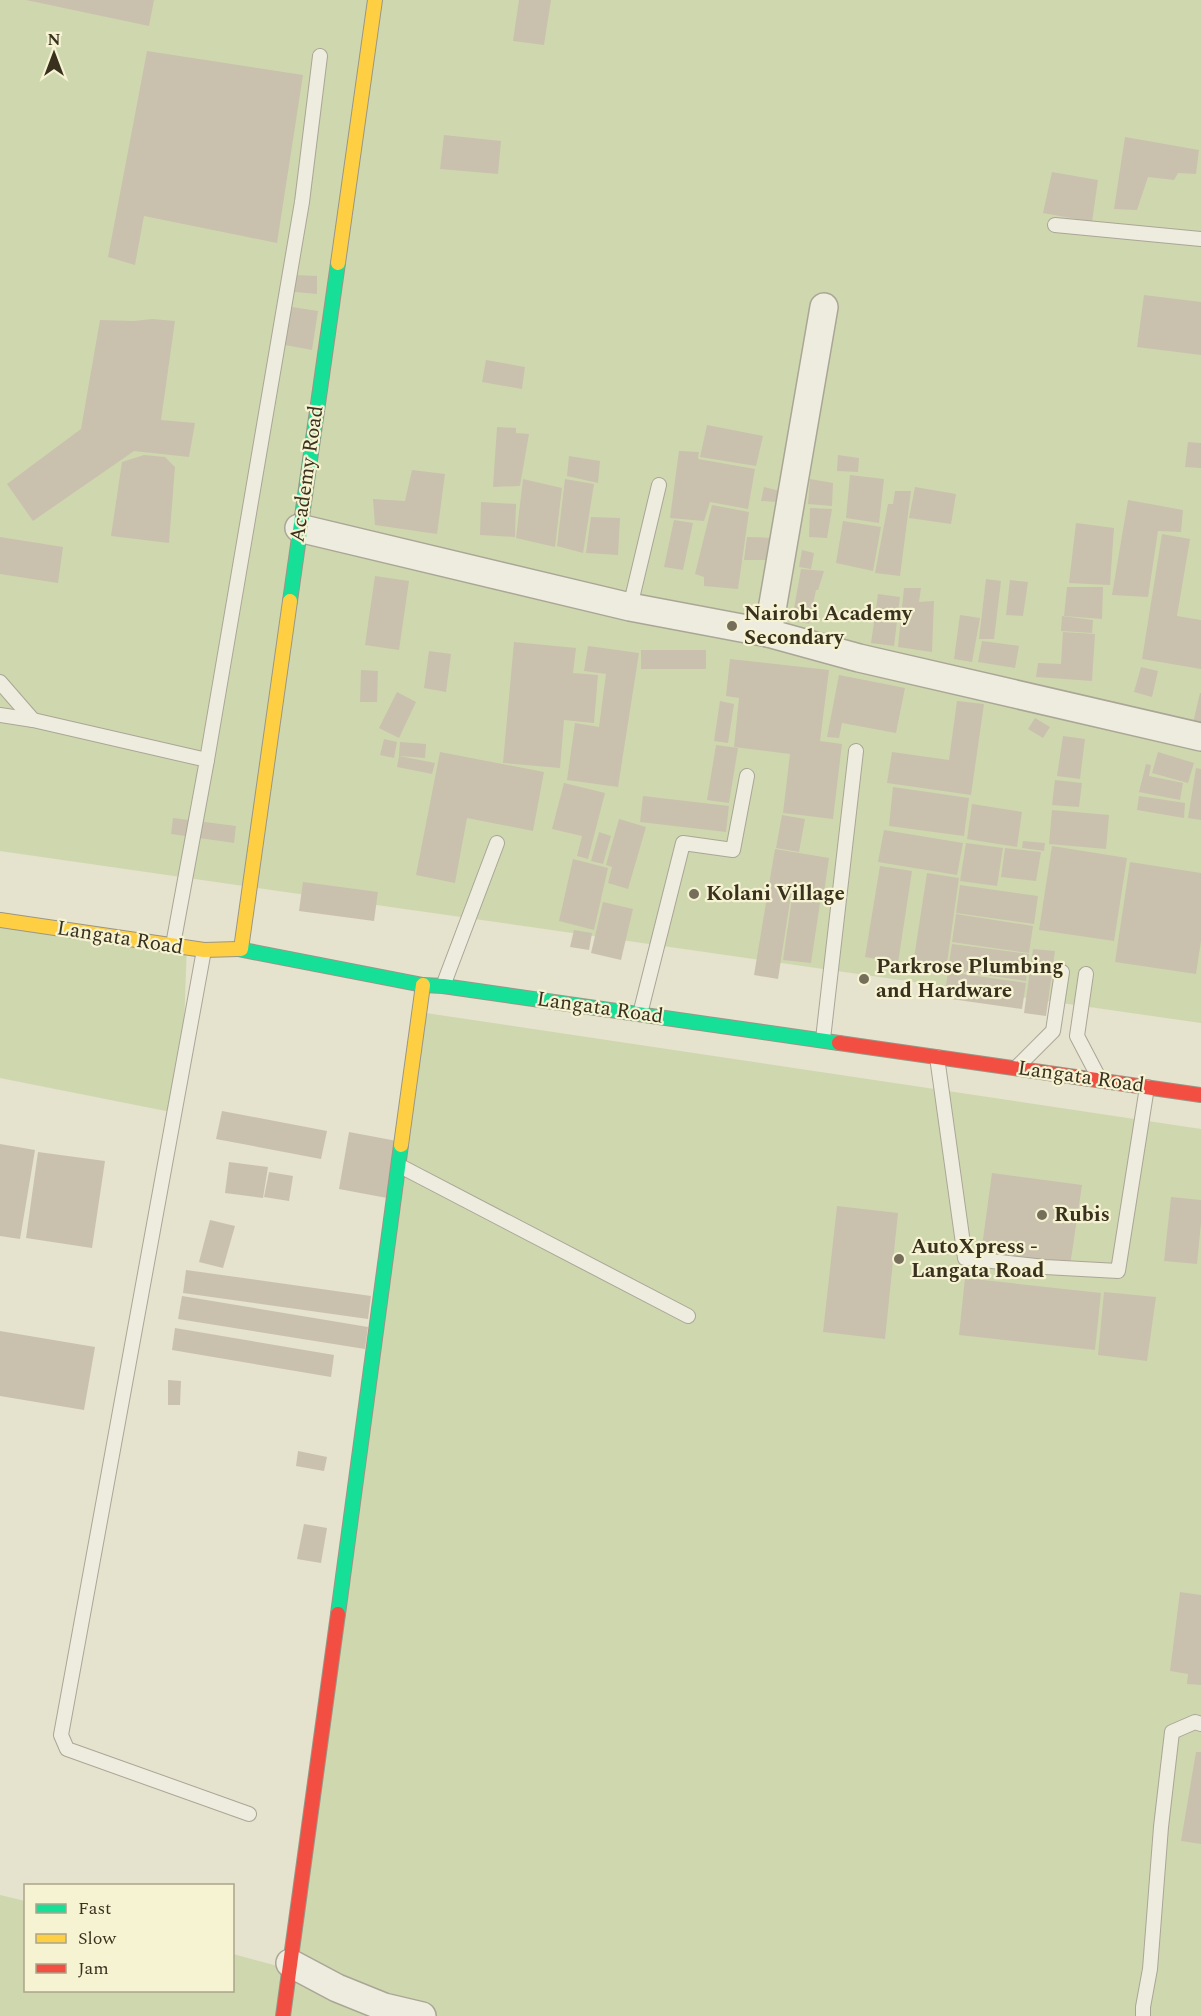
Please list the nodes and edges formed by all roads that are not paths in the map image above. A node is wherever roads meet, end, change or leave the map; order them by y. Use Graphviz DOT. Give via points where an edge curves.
graph roads {
  1 [pos="375,0"];
  2 [pos="320,56"];
  3 [pos="1055,225"];
  4 [pos="1201,239"];
  5 [pos="824,306"];
  6 [pos="659,485"];
  7 [pos="299,528"];
  8 [pos="630,608"];
  9 [pos="768,633"];
  10 [pos="0,682"];
  11 [pos="0,715"];
  12 [pos="33,720"];
  13 [pos="1201,737"];
  14 [pos="856,751"];
  15 [pos="207,760"];
  16 [pos="747,776"];
  17 [pos="496,843"];
  18 [pos="0,920"];
  19 [pos="172,946"];
  20 [pos="241,949"];
  21 [pos="204,950"];
  22 [pos="1062,972"];
  23 [pos="1086,975"];
  24 [pos="423,984"];
  25 [pos="443,986"];
  26 [pos="640,1014"];
  27 [pos="823,1039"];
  28 [pos="937,1056"];
  29 [pos="1017,1068"];
  30 [pos="1100,1080"];
  31 [pos="1148,1087"];
  32 [pos="1201,1095"];
  33 [pos="398,1165"];
  34 [pos="688,1316"];
  35 [pos="1201,1724"];
  36 [pos="249,1814"];
  37 [pos="290,1963"];
  38 [pos="283,2016"];
  39 [pos="422,2016"];
  40 [pos="1143,2016"];
  1 -- 7 [label="street, Academy Road"];
  2 -- 15 [label="lane" via="302,202"];
  3 -- 4 [label="lane"];
  5 -- 9 [label="street"];
  6 -- 8 [label="lane"];
  7 -- 8 [label="street"];
  7 -- 20 [label="street, Academy Road"];
  8 -- 9 [label="street"];
  9 -- 13 [label="street" via="859,658"];
  10 -- 12 [label="lane"];
  11 -- 12 [label="lane"];
  12 -- 15 [label="lane"];
  14 -- 27 [label="lane"];
  15 -- 19 [label="lane"];
  16 -- 26 [label="lane" via="733,850 683,843"];
  17 -- 25 [label="lane"];
  18 -- 19 [label="street, Langata Road"];
  19 -- 21 [label="street, Langata Road"];
  20 -- 21 [label="street, Langata Road"];
  20 -- 24 [label="street, Langata Road"];
  21 -- 36 [label="lane" via="61,1735 67,1749"];
  22 -- 29 [label="lane" via="1053,1031"];
  23 -- 30 [label="lane" via="1077,1036"];
  24 -- 25 [label="street, Langata Road"];
  24 -- 33 [label="street"];
  25 -- 26 [label="street, Langata Road"];
  26 -- 27 [label="street, Langata Road"];
  27 -- 28 [label="street, Langata Road"];
  28 -- 29 [label="street, Langata Road"];
  28 -- 31 [label="lane" via="964,1258 1118,1271"];
  29 -- 30 [label="street, Langata Road"];
  30 -- 31 [label="street, Langata Road"];
  31 -- 32 [label="street, Langata Road"];
  33 -- 34 [label="lane"];
  33 -- 37 [label="street"];
  35 -- 40 [label="lane" via="1195,1722 1172,1732"];
  37 -- 38 [label="street"];
  37 -- 39 [label="street" via="384,2007"];
}
